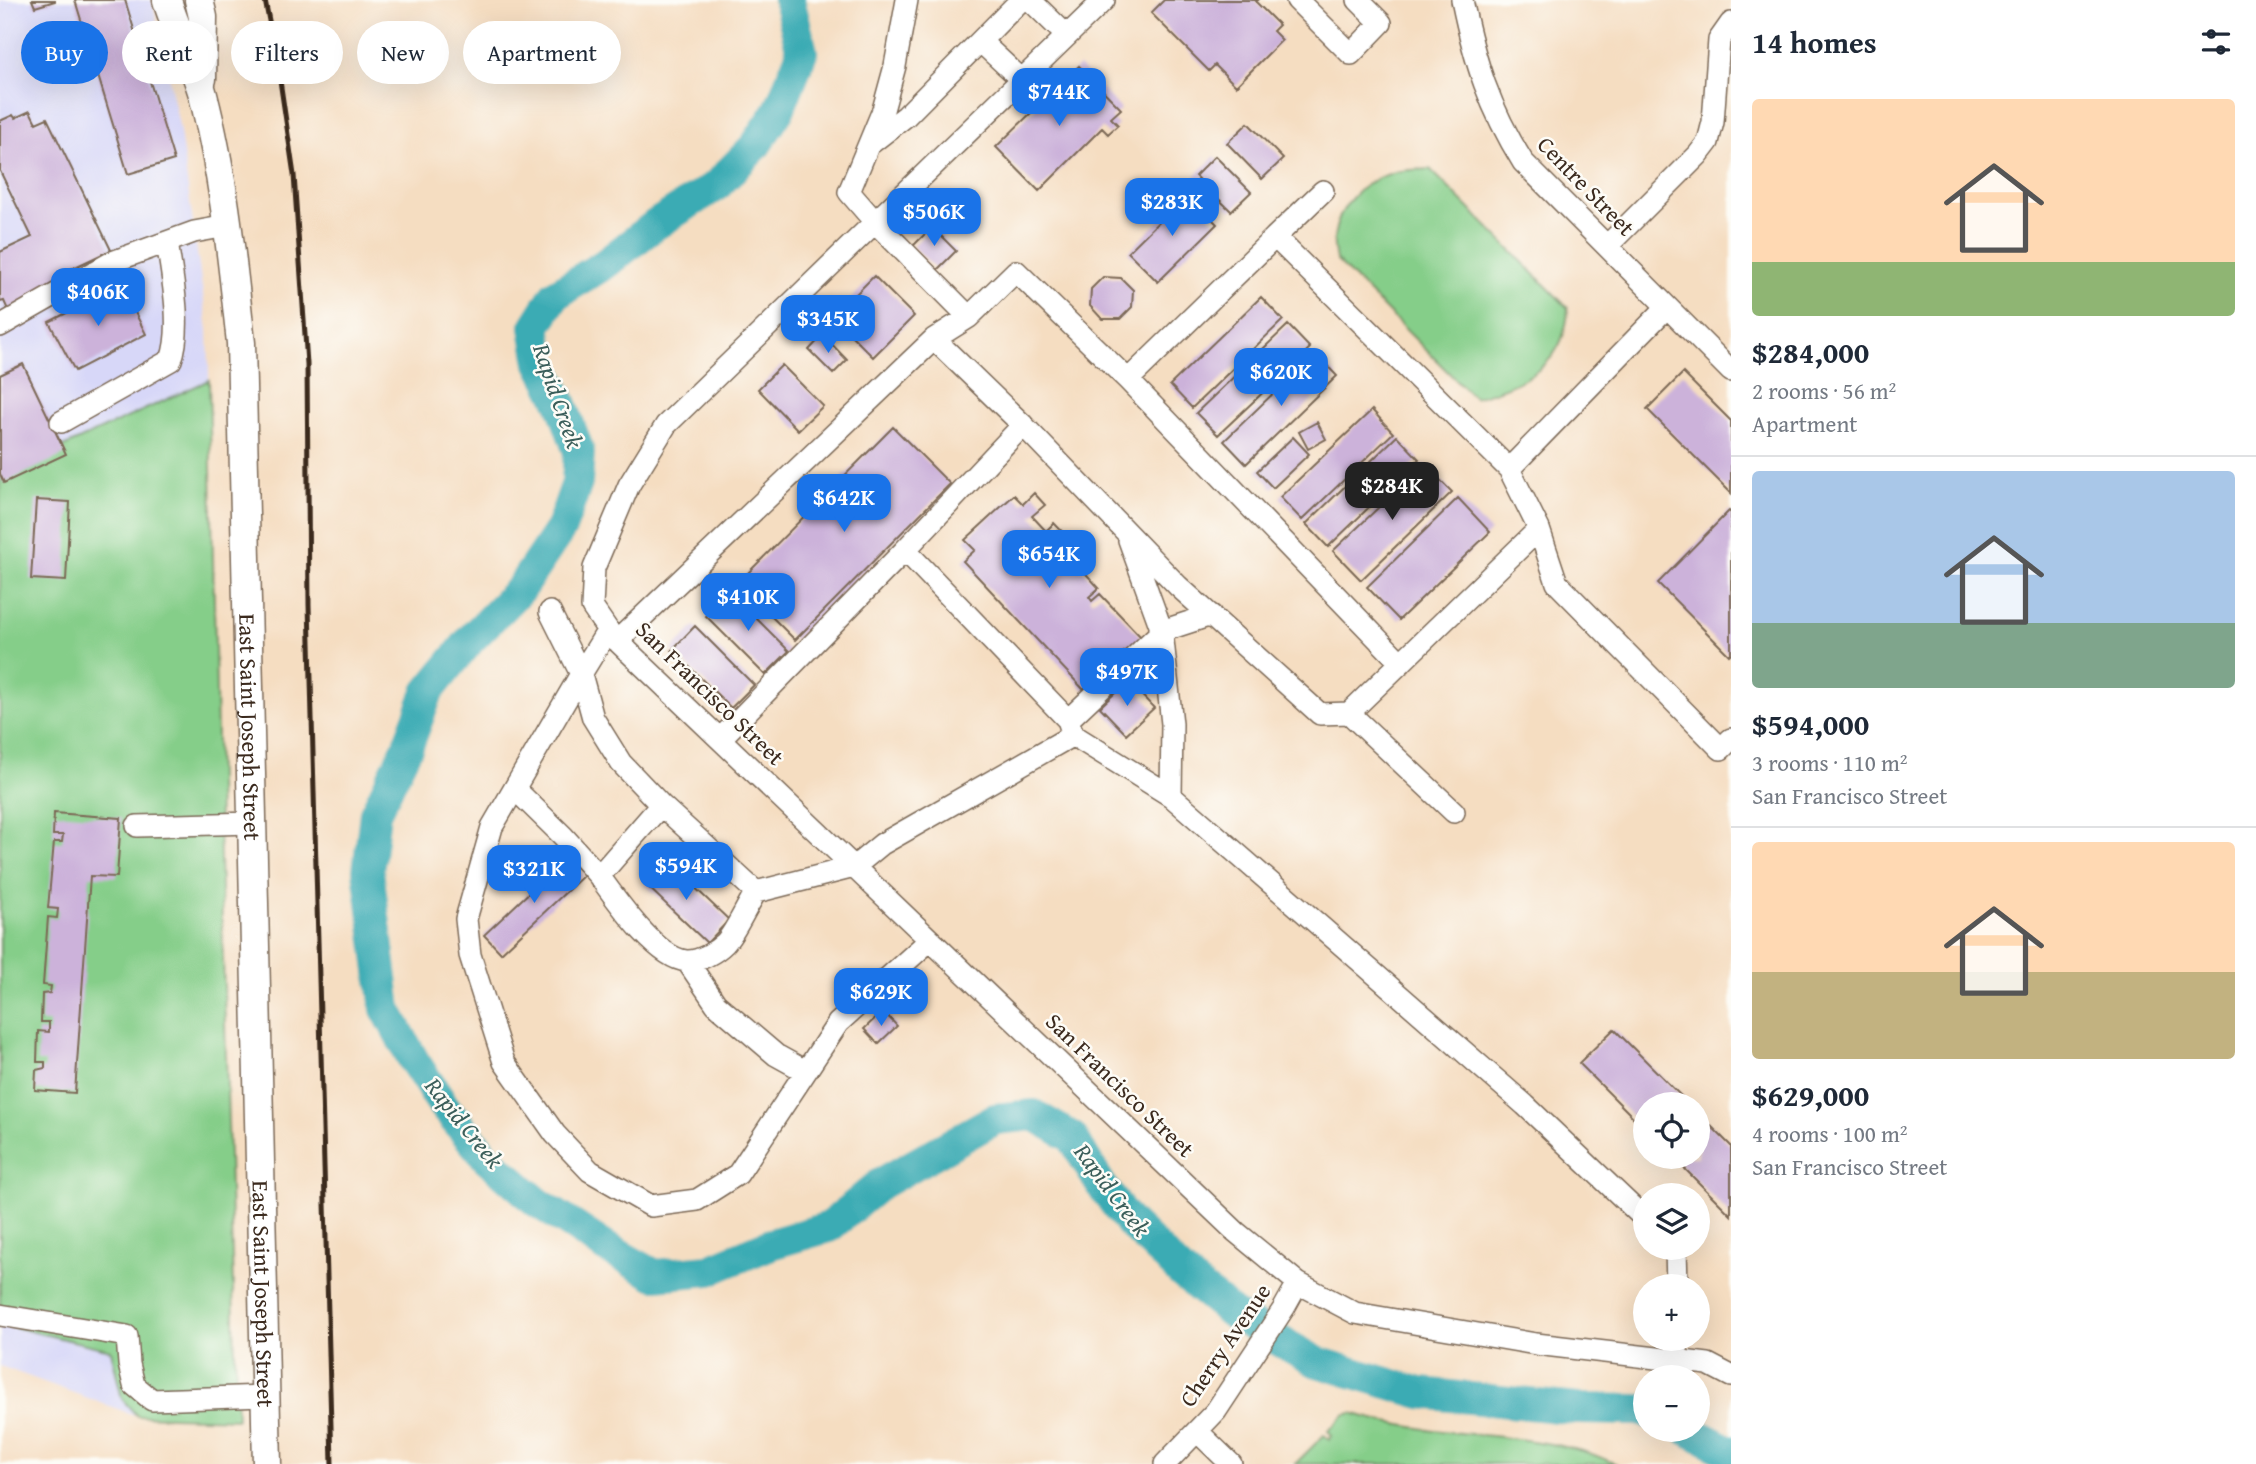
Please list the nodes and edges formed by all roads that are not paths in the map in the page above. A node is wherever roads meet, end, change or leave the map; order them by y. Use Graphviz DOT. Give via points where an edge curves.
graph roads {
  1 [pos="167,0"];
  2 [pos="199,0"];
  3 [pos="907,0"];
  4 [pos="1021,0"];
  5 [pos="1030,0"];
  6 [pos="1104,0"];
  7 [pos="1297,0"];
  8 [pos="1358,0"];
  9 [pos="1462,0"];
  10 [pos="1731,23"];
  11 [pos="1067,36"];
  12 [pos="981,41"];
  13 [pos="1022,80"];
  14 [pos="202,92"];
  15 [pos="869,145"];
  16 [pos="1323,191"];
  17 [pos="875,222"];
  18 [pos="227,226"];
  19 [pos="1275,237"];
  20 [pos="167,242"];
  21 [pos="1607,246"];
  22 [pos="1667,307"];
  23 [pos="969,317"];
  24 [pos="0,326"];
  25 [pos="934,340"];
  26 [pos="1727,358"];
  27 [pos="1128,380"];
  28 [pos="61,422"];
  29 [pos="1023,425"];
  30 [pos="1509,469"];
  31 [pos="1539,529"];
  32 [pos="1126,531"];
  33 [pos="905,550"];
  34 [pos="550,612"];
  35 [pos="1211,615"];
  36 [pos="1162,631"];
  37 [pos="612,635"];
  38 [pos="1401,663"];
  39 [pos="581,674"];
  40 [pos="1349,713"];
  41 [pos="1070,728"];
  42 [pos="720,739"];
  43 [pos="1731,739"];
  44 [pos="516,790"];
  45 [pos="1171,796"];
  46 [pos="661,805"];
  47 [pos="1454,812"];
  48 [pos="254,823"];
  49 [pos="137,826"];
  50 [pos="854,867"];
  51 [pos="599,876"];
  52 [pos="755,892"];
  53 [pos="930,940"];
  54 [pos="687,961"];
  55 [pos="805,1071"];
  56 [pos="1633,1208"];
  57 [pos="1298,1283"];
  58 [pos="0,1315"];
  59 [pos="1677,1351"];
  60 [pos="1677,1361"];
  61 [pos="1731,1376"];
  62 [pos="266,1396"];
  63 [pos="1197,1431"];
  64 [pos="267,1464"];
  65 [pos="1165,1464"];
  66 [pos="1231,1464"];
  1 -- 14 [label="main road, East Saint Joseph Street"];
  2 -- 14 [label="main road"];
  3 -- 15 [label="street" via="895,66"];
  4 -- 12 [label="street"];
  5 -- 11 [label="street"];
  6 -- 11 [label="street"];
  7 -- 8 [label="street" via="1350,54 1381,23"];
  9 -- 21 [label="street, Centre Street" via="1486,92 1522,162"];
  10 -- 21 [label="street" via="1718,40 1713,122 1707,142"];
  11 -- 13 [label="street"];
  12 -- 13 [label="street"];
  12 -- 15 [label="street" via="906,116"];
  13 -- 17 [label="street"];
  14 -- 18 [label="main road, East Saint Joseph Street"];
  15 -- 17 [label="street" via="849,192"];
  16 -- 19 [label="street"];
  17 -- 23 [label="street"];
  17 -- 37 [label="street, San Francisco Street" via="666,425 629,485 594,568 592,607"];
  18 -- 20 [label="street"];
  18 -- 48 [label="main road, East Saint Joseph Street" via="241,343"];
  19 -- 27 [label="street"];
  19 -- 30 [label="street"];
  20 -- 24 [label="street" via="113,262"];
  20 -- 28 [label="street" via="175,314 176,347 171,360"];
  21 -- 22 [label="street, Centre Street"];
  22 -- 26 [label="street, Centre Street"];
  22 -- 30 [label="street"];
  23 -- 25 [label="street"];
  23 -- 27 [label="street" via="1016,271"];
  25 -- 29 [label="street"];
  25 -- 37 [label="street"];
  27 -- 38 [label="street"];
  29 -- 32 [label="street"];
  29 -- 33 [label="street"];
  30 -- 31 [label="street"];
  31 -- 38 [label="street"];
  31 -- 43 [label="street" via="1557,583 1721,749"];
  32 -- 35 [label="street"];
  32 -- 36 [label="street"];
  33 -- 41 [label="street"];
  33 -- 42 [label="street"];
  34 -- 39 [label="street"];
  35 -- 36 [label="street"];
  35 -- 40 [label="street" via="1320,714"];
  36 -- 41 [label="street"];
  36 -- 45 [label="street" via="1172,724"];
  37 -- 39 [label="street"];
  37 -- 42 [label="street, San Francisco Street"];
  38 -- 40 [label="street"];
  39 -- 44 [label="street"];
  39 -- 46 [label="street" via="593,718 621,763"];
  40 -- 47 [label="street"];
  41 -- 45 [label="street"];
  41 -- 50 [label="street" via="882,844"];
  42 -- 50 [label="street, San Francisco Street"];
  44 -- 51 [label="street"];
  44 -- 55 [label="street" via="492,827 466,919 470,955 504,1062 555,1134 590,1171 651,1206 697,1200 738,1174"];
  45 -- 56 [label="street" via="1525,1105"];
  46 -- 51 [label="street"];
  46 -- 52 [label="street"];
  48 -- 49 [label="street"];
  48 -- 62 [label="main road, East Saint Joseph Street"];
  50 -- 52 [label="street"];
  50 -- 53 [label="street, San Francisco Street"];
  51 -- 54 [label="street" via="638,927 670,956"];
  52 -- 54 [label="street" via="725,943 707,956"];
  53 -- 55 [label="street" via="838,1023"];
  53 -- 57 [label="street, San Francisco Street" via="1236,1232"];
  54 -- 55 [label="street" via="716,1004 776,1055"];
  57 -- 60 [label="street, San Francisco Street" via="1355,1313"];
  57 -- 63 [label="street, Cherry Avenue" via="1216,1411"];
  58 -- 62 [label="street" via="127,1336 134,1385 152,1400"];
  59 -- 60 [label="street"];
  60 -- 61 [label="street, San Francisco Street" via="1708,1364"];
  62 -- 64 [label="main road, East Saint Joseph Street"];
  63 -- 65 [label="street, Cherry Avenue"];
  63 -- 66 [label="street"];
}
